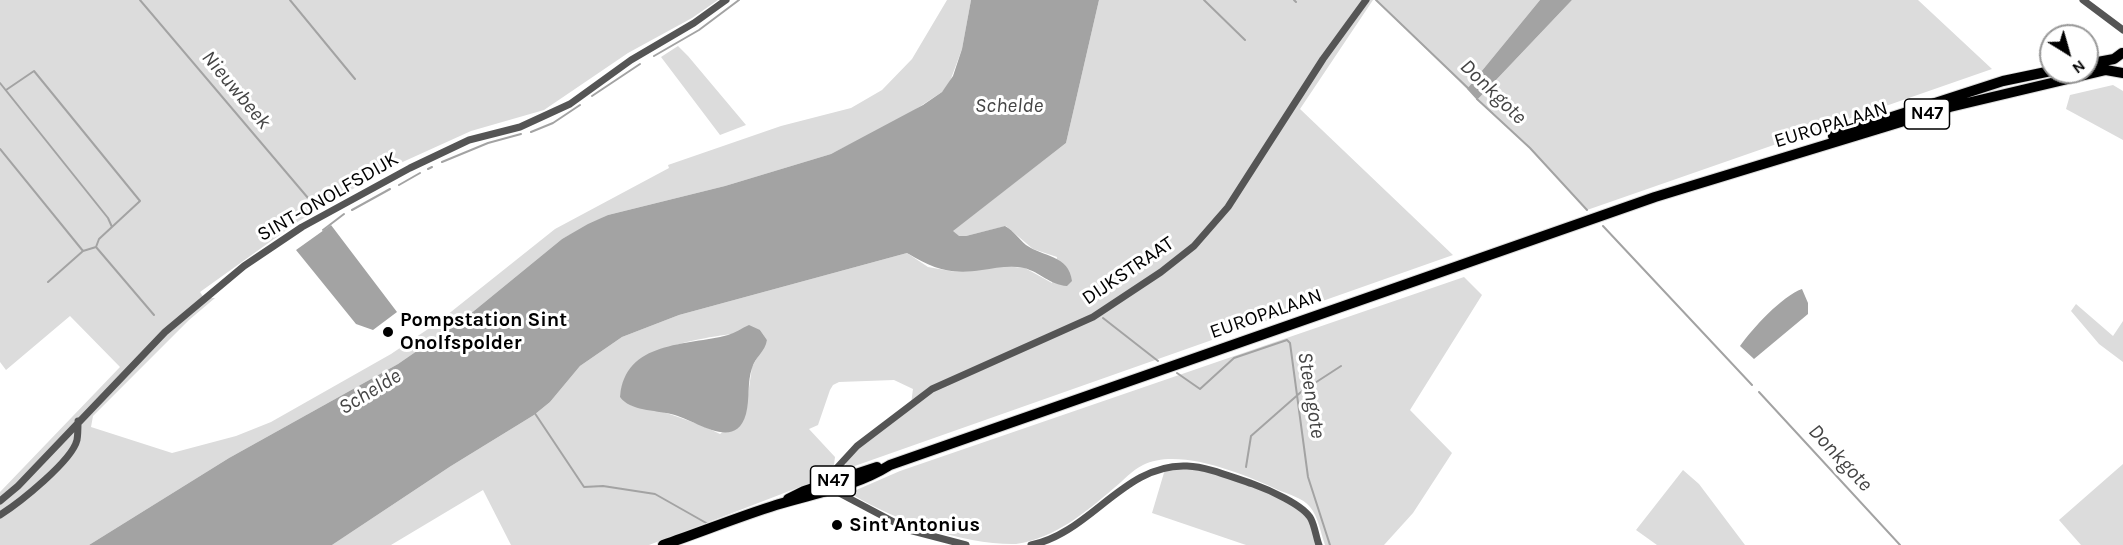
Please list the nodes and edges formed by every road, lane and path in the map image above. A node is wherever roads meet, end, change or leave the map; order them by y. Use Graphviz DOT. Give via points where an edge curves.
graph roads {
  1 [pos="726,0"];
  2 [pos="1366,0"];
  3 [pos="2083,0"];
  4 [pos="2123,30"];
  5 [pos="2123,53"];
  6 [pos="2099,62"];
  7 [pos="2123,72"];
  8 [pos="2039,74"];
  9 [pos="1655,197"];
  10 [pos="78,421"];
  11 [pos="834,485"];
  12 [pos="0,501"];
  13 [pos="0,514"];
  14 [pos="663,545"];
  15 [pos="966,545"];
  16 [pos="1031,545"];
  17 [pos="1319,545"];
  1 -- 10 [label="street, SINT-ONOLFSDIJK" via="544,118 469,140 295,232 244,266 185,314"];
  2 -- 11 [label="street, DIJKSTRAAT" via="1323,59 1228,207 1194,246 1093,316 932,389 857,446 834,471"];
  3 -- 4 [label="street"];
  5 -- 6 [label="main road, EUROPALAAN / N47"];
  5 -- 7 [label="main road, EUROPALAAN / N47"];
  7 -- 9 [label="main road, EUROPALAAN / N47" via="2084,74 1950,107"];
  8 -- 9 [label="main road, EUROPALAAN / N47" via="2003,81"];
  9 -- 11 [label="main road, EUROPALAAN / N47"];
  10 -- 12 [label="street, SINT-ONOLFSDIJK"];
  10 -- 13 [label="street" via="74,447 40,484"];
  11 -- 14 [label="main road, N47" via="804,491 779,504"];
  11 -- 15 [label="street" via="841,494 909,530"];
  16 -- 17 [label="street" via="1070,530 1150,471 1188,466 1257,486 1302,509 1311,517"];
}
